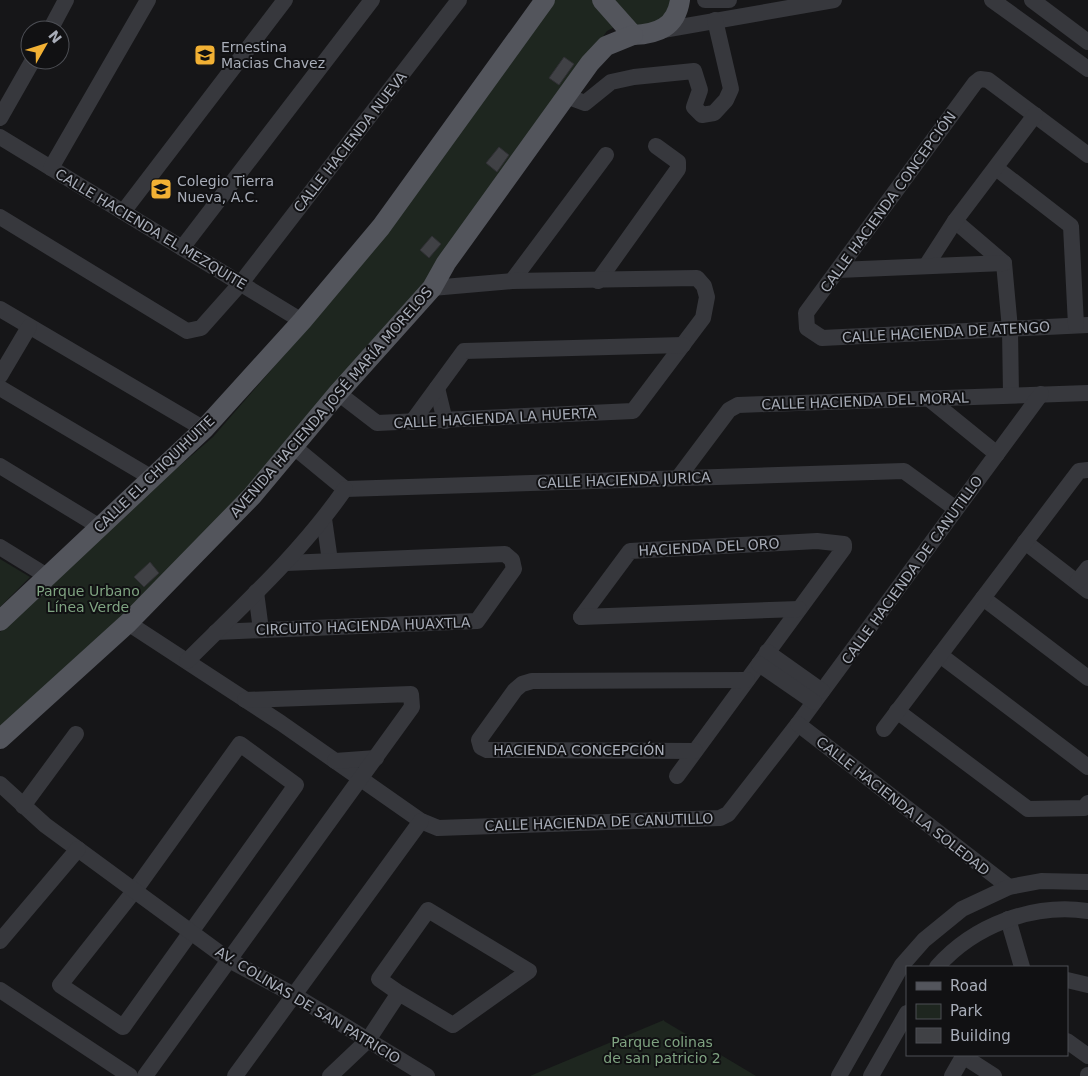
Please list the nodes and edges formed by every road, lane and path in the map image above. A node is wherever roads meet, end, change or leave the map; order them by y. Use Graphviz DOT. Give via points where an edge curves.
graph roads {
  1 [pos="66,0"];
  2 [pos="148,0"];
  3 [pos="285,0"];
  4 [pos="372,0"];
  5 [pos="459,0"];
  6 [pos="545,0"];
  7 [pos="680,0"];
  8 [pos="705,0"];
  9 [pos="729,0"];
  10 [pos="834,0"];
  11 [pos="992,0"];
  12 [pos="1032,0"];
  13 [pos="614,5"];
  14 [pos="55,20"];
  15 [pos="715,20"];
  16 [pos="663,30"];
  17 [pos="633,35"];
  18 [pos="1088,42"];
  19 [pos="606,46"];
  20 [pos="1060,49"];
  21 [pos="1088,57"];
  22 [pos="1088,69"];
  23 [pos="27,70"];
  24 [pos="566,96"];
  25 [pos="1035,115"];
  26 [pos="0,118"];
  27 [pos="0,137"];
  28 [pos="656,146"];
  29 [pos="606,155"];
  30 [pos="1088,155"];
  31 [pos="51,168"];
  32 [pos="996,168"];
  33 [pos="123,212"];
  34 [pos="0,217"];
  35 [pos="956,221"];
  36 [pos="182,248"];
  37 [pos="446,263"];
  38 [pos="1004,263"];
  39 [pos="926,266"];
  40 [pos="838,270"];
  41 [pos="598,281"];
  42 [pos="512,282"];
  43 [pos="241,284"];
  44 [pos="462,284"];
  45 [pos="432,288"];
  46 [pos="0,309"];
  47 [pos="302,321"];
  48 [pos="1082,325"];
  49 [pos="30,327"];
  50 [pos="807,328"];
  51 [pos="1010,329"];
  52 [pos="683,345"];
  53 [pos="0,376"];
  54 [pos="0,388"];
  55 [pos="437,388"];
  56 [pos="1088,392"];
  57 [pos="338,394"];
  58 [pos="1041,394"];
  59 [pos="1011,395"];
  60 [pos="928,398"];
  61 [pos="445,421"];
  62 [pos="412,422"];
  63 [pos="204,429"];
  64 [pos="294,447"];
  65 [pos="997,454"];
  66 [pos="0,466"];
  67 [pos="1088,470"];
  68 [pos="152,478"];
  69 [pos="678,478"];
  70 [pos="345,489"];
  71 [pos="956,509"];
  72 [pos="324,519"];
  73 [pos="100,527"];
  74 [pos="817,541"];
  75 [pos="1025,542"];
  76 [pos="0,547"];
  77 [pos="330,561"];
  78 [pos="286,563"];
  79 [pos="829,567"];
  80 [pos="1088,568"];
  81 [pos="47,576"];
  82 [pos="1083,587"];
  83 [pos="256,592"];
  84 [pos="983,598"];
  85 [pos="798,609"];
  86 [pos="768,610"];
  87 [pos="0,621"];
  88 [pos="128,623"];
  89 [pos="260,630"];
  90 [pos="216,632"];
  91 [pos="777,638"];
  92 [pos="940,655"];
  93 [pos="763,658"];
  94 [pos="187,662"];
  95 [pos="1088,678"];
  96 [pos="747,680"];
  97 [pos="717,682"];
  98 [pos="818,697"];
  99 [pos="286,698"];
  100 [pos="245,700"];
  101 [pos="728,706"];
  102 [pos="897,711"];
  103 [pos="280,723"];
  104 [pos="798,724"];
  105 [pos="884,729"];
  106 [pos="76,734"];
  107 [pos="0,739"];
  108 [pos="696,751"];
  109 [pos="376,758"];
  110 [pos="335,761"];
  111 [pos="1088,767"];
  112 [pos="677,776"];
  113 [pos="361,778"];
  114 [pos="0,784"];
  115 [pos="1088,803"];
  116 [pos="23,806"];
  117 [pos="422,821"];
  118 [pos="78,849"];
  119 [pos="1088,882"];
  120 [pos="1008,887"];
  121 [pos="134,890"];
  122 [pos="1088,911"];
  123 [pos="1008,919"];
  124 [pos="192,932"];
  125 [pos="0,942"];
  126 [pos="229,960"];
  127 [pos="938,966"];
  128 [pos="1022,966"];
  129 [pos="1068,980"];
  130 [pos="1088,985"];
  131 [pos="0,990"];
  132 [pos="398,993"];
  133 [pos="294,995"];
  134 [pos="906,1015"];
  135 [pos="368,1040"];
  136 [pos="1068,1042"];
  137 [pos="962,1056"];
  138 [pos="964,1056"];
  139 [pos="1088,1056"];
  140 [pos="130,1076"];
  141 [pos="145,1076"];
  142 [pos="235,1076"];
  143 [pos="330,1076"];
  144 [pos="427,1076"];
  145 [pos="839,1076"];
  146 [pos="871,1076"];
  147 [pos="952,1076"];
  148 [pos="994,1076"];
  1 -- 14 [label="street"];
  2 -- 31 [label="street"];
  3 -- 33 [label="street"];
  4 -- 36 [label="street"];
  5 -- 43 [label="street, CALLE HACIENDA NUEVA"];
  6 -- 47 [label="main road" via="381,228"];
  7 -- 16 [label="main road" via="676,14"];
  8 -- 9 [label="street"];
  10 -- 15 [label="street"];
  11 -- 20 [label="street"];
  12 -- 18 [label="street"];
  13 -- 17 [label="main road"];
  13 -- 19 [label="main road, AVENIDA HACIENDA JOSÉ MARÍA MORELOS"];
  15 -- 16 [label="street"];
  15 -- 24 [label="street" via="731,89 714,113 702,115 694,107 700,90 694,70 611,82 585,103"];
  16 -- 17 [label="main road, AVENIDA HACIENDA JOSÉ MARÍA MORELOS"];
  17 -- 19 [label="main road, AVENIDA HACIENDA JOSÉ MARÍA MORELOS"];
  19 -- 24 [label="main road, AVENIDA HACIENDA JOSÉ MARÍA MORELOS"];
  20 -- 21 [label="street"];
  20 -- 22 [label="street"];
  23 -- 26 [label="street"];
  24 -- 37 [label="main road, AVENIDA HACIENDA JOSÉ MARÍA MORELOS"];
  25 -- 30 [label="street"];
  25 -- 32 [label="street"];
  25 -- 40 [label="street, CALLE HACIENDA CONCEPCIÓN" via="988,80 980,79"];
  27 -- 31 [label="street, CALLE HACIENDA EL MEZQUITE"];
  28 -- 41 [label="street" via="678,162 678,169"];
  29 -- 42 [label="street"];
  31 -- 33 [label="street, CALLE HACIENDA EL MEZQUITE"];
  32 -- 35 [label="street"];
  32 -- 48 [label="street" via="1071,226"];
  33 -- 36 [label="street, CALLE HACIENDA EL MEZQUITE"];
  34 -- 43 [label="street, CALLE HACIENDA NUEVA" via="187,331 201,328"];
  35 -- 38 [label="street"];
  35 -- 39 [label="street"];
  36 -- 43 [label="street, CALLE HACIENDA EL MEZQUITE"];
  37 -- 44 [label="street" via="450,274"];
  37 -- 45 [label="main road, AVENIDA HACIENDA JOSÉ MARÍA MORELOS"];
  38 -- 39 [label="street"];
  38 -- 51 [label="street"];
  39 -- 40 [label="street"];
  40 -- 50 [label="street, CALLE HACIENDA CONCEPCIÓN" via="806,313"];
  41 -- 42 [label="street"];
  41 -- 52 [label="street" via="698,278 704,286 706,307 703,318"];
  42 -- 44 [label="street"];
  43 -- 47 [label="street, CALLE HACIENDA EL MEZQUITE"];
  44 -- 45 [label="street"];
  45 -- 57 [label="main road, AVENIDA HACIENDA JOSÉ MARÍA MORELOS"];
  46 -- 49 [label="street"];
  47 -- 63 [label="main road, CALLE EL CHIQUIHUITE"];
  48 -- 51 [label="street, CALLE HACIENDA DE ATENGO"];
  49 -- 53 [label="street"];
  49 -- 63 [label="street"];
  50 -- 51 [label="street, CALLE HACIENDA DE ATENGO" via="822,338"];
  51 -- 59 [label="street"];
  52 -- 55 [label="street" via="464,351"];
  52 -- 61 [label="street, CALLE HACIENDA LA HUERTA" via="632,411"];
  54 -- 68 [label="street"];
  55 -- 61 [label="street"];
  55 -- 62 [label="street"];
  56 -- 58 [label="street, CALLE HACIENDA DEL MORAL"];
  57 -- 62 [label="street, CALLE HACIENDA LA HUERTA" via="377,424"];
  57 -- 64 [label="main road, AVENIDA HACIENDA JOSÉ MARÍA MORELOS"];
  58 -- 59 [label="street, CALLE HACIENDA DEL MORAL"];
  58 -- 65 [label="street, CALLE HACIENDA DE CANUTILLO"];
  59 -- 60 [label="street, CALLE HACIENDA DEL MORAL"];
  60 -- 65 [label="street"];
  60 -- 69 [label="street, CALLE HACIENDA DEL MORAL" via="738,405 729,410"];
  61 -- 62 [label="street, CALLE HACIENDA LA HUERTA"];
  63 -- 68 [label="main road, CALLE EL CHIQUIHUITE"];
  64 -- 70 [label="street"];
  64 -- 88 [label="main road, AVENIDA HACIENDA JOSÉ MARÍA MORELOS" via="252,496"];
  65 -- 71 [label="street, CALLE HACIENDA DE CANUTILLO"];
  66 -- 73 [label="street"];
  67 -- 75 [label="street" via="1079,471"];
  68 -- 73 [label="main road, CALLE EL CHIQUIHUITE"];
  69 -- 70 [label="street, CALLE HACIENDA JURICA"];
  69 -- 71 [label="street, CALLE HACIENDA JURICA" via="904,471"];
  70 -- 72 [label="street"];
  71 -- 98 [label="street, CALLE HACIENDA DE CANUTILLO"];
  72 -- 77 [label="street"];
  72 -- 78 [label="street"];
  73 -- 81 [label="main road, CALLE EL CHIQUIHUITE"];
  74 -- 79 [label="street"];
  74 -- 79 [label="street, HACIENDA DEL ORO" via="844,544"];
  74 -- 86 [label="street, HACIENDA DEL ORO" via="630,551 581,617"];
  75 -- 82 [label="street"];
  75 -- 84 [label="street"];
  76 -- 81 [label="street"];
  77 -- 78 [label="street, CIRCUITO HACIENDA HUAXTLA"];
  77 -- 89 [label="street, CIRCUITO HACIENDA HUAXTLA" via="505,554 512,560 514,569 477,621"];
  78 -- 83 [label="street"];
  79 -- 85 [label="street, HACIENDA DEL ORO"];
  80 -- 82 [label="street"];
  81 -- 87 [label="main road, CALLE EL CHIQUIHUITE"];
  83 -- 89 [label="street"];
  83 -- 90 [label="street"];
  84 -- 92 [label="street"];
  84 -- 95 [label="street"];
  85 -- 86 [label="street, HACIENDA DEL ORO"];
  85 -- 91 [label="street"];
  86 -- 91 [label="street"];
  88 -- 94 [label="street, CALLE HACIENDA DE CANUTILLO"];
  88 -- 107 [label="main road, AVENIDA HACIENDA JOSÉ MARÍA MORELOS"];
  89 -- 90 [label="street, CIRCUITO HACIENDA HUAXTLA"];
  90 -- 94 [label="street"];
  91 -- 93 [label="street"];
  92 -- 102 [label="street"];
  92 -- 111 [label="street"];
  93 -- 96 [label="street"];
  93 -- 98 [label="street"];
  94 -- 100 [label="street, CALLE HACIENDA DE CANUTILLO"];
  96 -- 97 [label="street"];
  96 -- 101 [label="street"];
  97 -- 101 [label="street"];
  97 -- 108 [label="street, HACIENDA CONCEPCIÓN" via="532,681 515,690 479,740 481,747 487,750"];
  98 -- 104 [label="street, CALLE HACIENDA DE CANUTILLO"];
  99 -- 100 [label="street"];
  99 -- 103 [label="street"];
  99 -- 109 [label="street" via="411,694 412,707"];
  100 -- 103 [label="street, CALLE HACIENDA DE CANUTILLO"];
  101 -- 108 [label="street"];
  102 -- 105 [label="street"];
  102 -- 115 [label="street" via="1028,809 1084,808"];
  103 -- 110 [label="street, CALLE HACIENDA DE CANUTILLO"];
  104 -- 117 [label="street, CALLE HACIENDA DE CANUTILLO" via="728,814 720,818 438,828"];
  104 -- 120 [label="street, CALLE HACIENDA LA SOLEDAD"];
  106 -- 116 [label="street"];
  108 -- 112 [label="street"];
  109 -- 110 [label="street"];
  109 -- 113 [label="street"];
  110 -- 113 [label="street, CALLE HACIENDA DE CANUTILLO"];
  113 -- 117 [label="street, CALLE HACIENDA DE CANUTILLO"];
  113 -- 126 [label="street"];
  114 -- 116 [label="street, AV. COLINAS DE SAN PATRICIO"];
  116 -- 118 [label="street, AV. COLINAS DE SAN PATRICIO"];
  117 -- 133 [label="street"];
  118 -- 121 [label="street, AV. COLINAS DE SAN PATRICIO"];
  118 -- 125 [label="street"];
  119 -- 120 [label="street" via="1041,881"];
  120 -- 145 [label="street" via="962,909 924,940 902,965"];
  121 -- 124 [label="street, AV. COLINAS DE SAN PATRICIO"];
  121 -- 124 [label="street" via="60,985 123,1027"];
  121 -- 124 [label="street" via="240,744 296,785"];
  122 -- 123 [label="street" via="1068,908 1033,911"];
  123 -- 127 [label="street" via="969,939"];
  123 -- 128 [label="street"];
  124 -- 126 [label="street, AV. COLINAS DE SAN PATRICIO"];
  126 -- 133 [label="street, AV. COLINAS DE SAN PATRICIO"];
  126 -- 141 [label="street"];
  129 -- 130 [label="street"];
  131 -- 140 [label="street"];
  132 -- 132 [label="street" via="453,1025 529,971 428,910 379,979"];
  132 -- 135 [label="street"];
  133 -- 135 [label="street, AV. COLINAS DE SAN PATRICIO"];
  133 -- 142 [label="street"];
  134 -- 146 [label="street"];
  135 -- 143 [label="street"];
  135 -- 144 [label="street, AV. COLINAS DE SAN PATRICIO"];
  136 -- 139 [label="street"];
  137 -- 147 [label="street"];
  138 -- 148 [label="street"];
}
